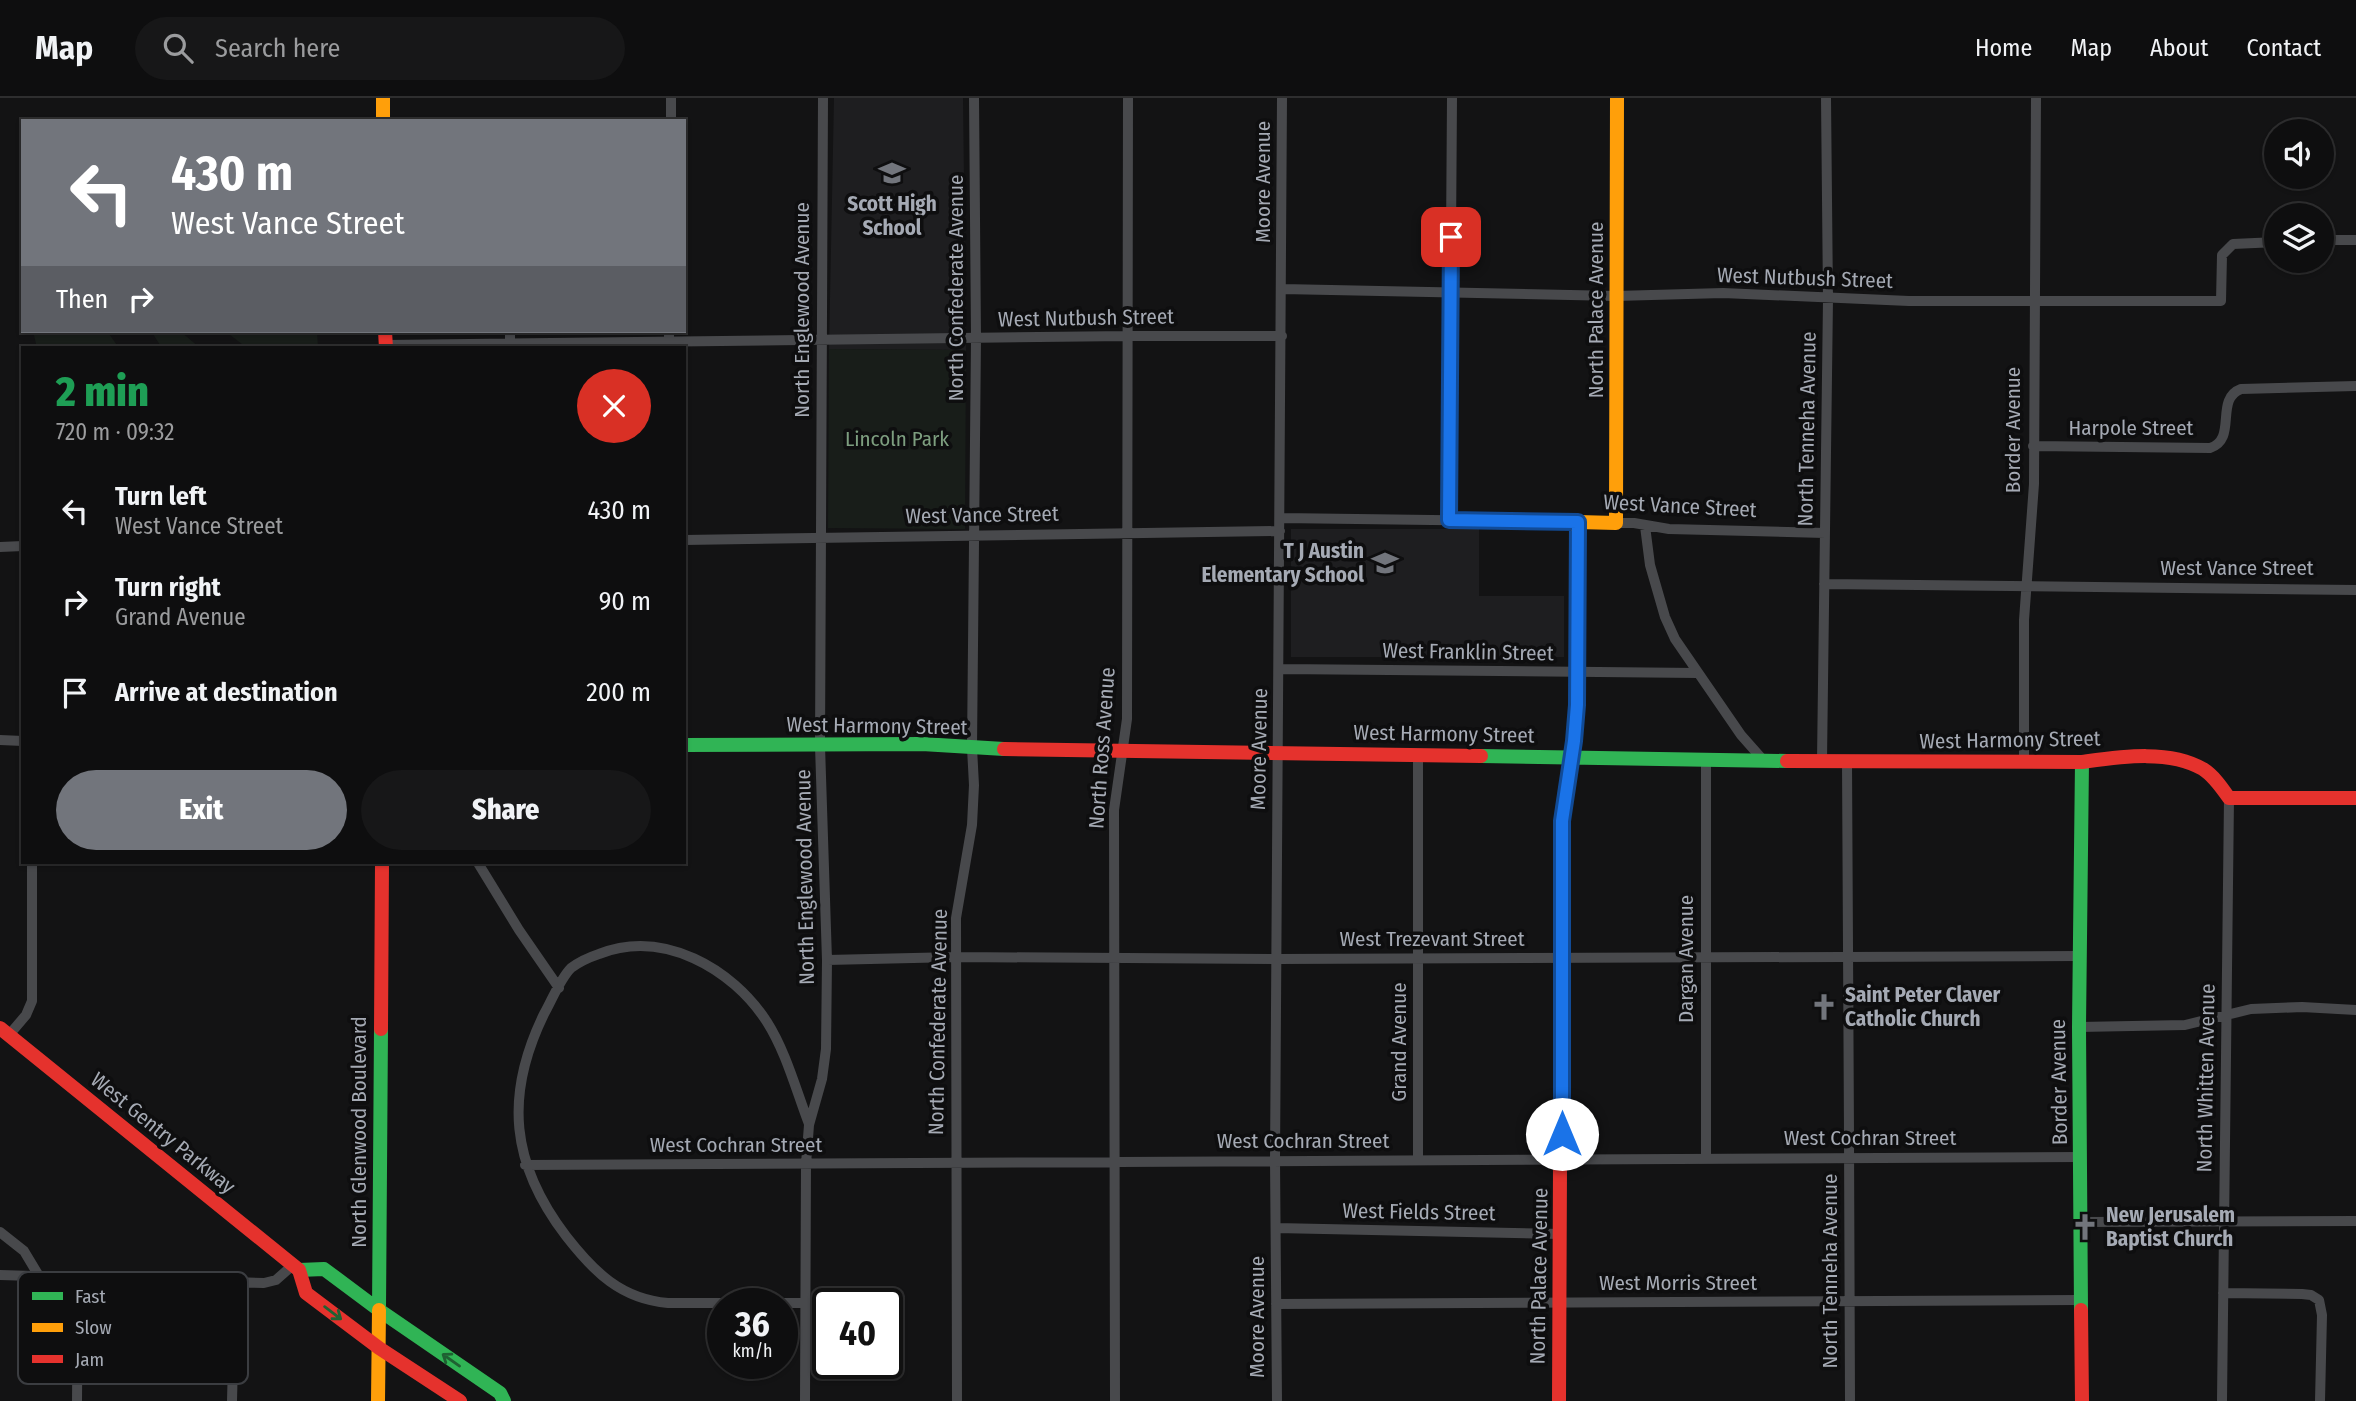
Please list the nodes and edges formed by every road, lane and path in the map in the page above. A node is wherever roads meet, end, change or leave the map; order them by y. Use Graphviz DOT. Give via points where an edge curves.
graph roads {
  1 [pos="383,98"];
  2 [pos="671,98"];
  3 [pos="823,98"];
  4 [pos="974,98"];
  5 [pos="1128,98"];
  6 [pos="1282,98"];
  7 [pos="1452,98"];
  8 [pos="1617,98"];
  9 [pos="1826,98"];
  10 [pos="2036,98"];
  11 [pos="383,119"];
  12 [pos="671,119"];
  13 [pos="2334,240"];
  14 [pos="2356,240"];
  15 [pos="2264,243"];
  16 [pos="1282,289"];
  17 [pos="1451,293"];
  18 [pos="1616,296"];
  19 [pos="1828,299"];
  20 [pos="2035,302"];
  21 [pos="1128,336"];
  22 [pos="1282,336"];
  23 [pos="976,338"];
  24 [pos="386,341"];
  25 [pos="821,341"];
  26 [pos="510,346"];
  27 [pos="669,346"];
  28 [pos="2356,386"];
  29 [pos="2033,446"];
  30 [pos="1280,518"];
  31 [pos="1449,520"];
  32 [pos="1578,522"];
  33 [pos="1616,523"];
  34 [pos="1645,526"];
  35 [pos="1280,531"];
  36 [pos="1825,533"];
  37 [pos="1127,534"];
  38 [pos="974,535"];
  39 [pos="821,538"];
  40 [pos="686,540"];
  41 [pos="21,546"];
  42 [pos="0,547"];
  43 [pos="1824,584"];
  44 [pos="2026,587"];
  45 [pos="2356,590"];
  46 [pos="1280,669"];
  47 [pos="1578,673"];
  48 [pos="1698,673"];
  49 [pos="0,740"];
  50 [pos="21,741"];
  51 [pos="686,745"];
  52 [pos="821,746"];
  53 [pos="972,748"];
  54 [pos="1122,749"];
  55 [pos="1278,751"];
  56 [pos="1419,756"];
  57 [pos="1571,758"];
  58 [pos="1706,761"];
  59 [pos="1765,761"];
  60 [pos="1822,761"];
  61 [pos="2024,761"];
  62 [pos="1847,762"];
  63 [pos="2082,762"];
  64 [pos="2229,797"];
  65 [pos="2356,798"];
  66 [pos="32,864"];
  67 [pos="382,864"];
  68 [pos="479,864"];
  69 [pos="1850,956"];
  70 [pos="2079,956"];
  71 [pos="956,957"];
  72 [pos="1115,957"];
  73 [pos="1561,957"];
  74 [pos="1419,958"];
  75 [pos="1704,958"];
  76 [pos="1277,959"];
  77 [pos="827,960"];
  78 [pos="559,988"];
  79 [pos="2356,1010"];
  80 [pos="2226,1014"];
  81 [pos="2079,1027"];
  82 [pos="5,1032"];
  83 [pos="809,1125"];
  84 [pos="1848,1157"];
  85 [pos="2081,1157"];
  86 [pos="1706,1158"];
  87 [pos="1562,1159"];
  88 [pos="1275,1160"];
  89 [pos="1418,1160"];
  90 [pos="1114,1161"];
  91 [pos="956,1163"];
  92 [pos="806,1164"];
  93 [pos="526,1165"];
  94 [pos="2224,1221"];
  95 [pos="2356,1221"];
  96 [pos="2081,1222"];
  97 [pos="1276,1228"];
  98 [pos="0,1232"];
  99 [pos="1561,1234"];
  100 [pos="296,1267"];
  101 [pos="37,1272"];
  102 [pos="0,1275"];
  103 [pos="18,1275"];
  104 [pos="248,1283"];
  105 [pos="2223,1293"];
  106 [pos="2080,1300"];
  107 [pos="1849,1302"];
  108 [pos="806,1303"];
  109 [pos="1560,1303"];
  110 [pos="1276,1304"];
  111 [pos="379,1311"];
  112 [pos="379,1348"];
  113 [pos="378,1401"];
  114 [pos="460,1401"];
  115 [pos="504,1401"];
  116 [pos="805,1401"];
  117 [pos="957,1401"];
  118 [pos="1115,1401"];
  119 [pos="1277,1401"];
  120 [pos="1559,1401"];
  121 [pos="1850,1401"];
  122 [pos="2082,1401"];
  123 [pos="2222,1401"];
  124 [pos="2320,1401"];
  1 -- 11 [label="street"];
  2 -- 12 [label="street"];
  3 -- 25 [label="street, North Englewood Avenue"];
  4 -- 23 [label="street, North Confederate Avenue"];
  5 -- 21 [label="street, North Ross Avenue"];
  6 -- 16 [label="street, Moore Avenue"];
  7 -- 17 [label="street"];
  8 -- 18 [label="street, North Palace Avenue"];
  9 -- 19 [label="street, North Tenneha Avenue"];
  10 -- 20 [label="street, Border Avenue"];
  13 -- 14 [label="street"];
  15 -- 20 [label="street, West Nutbush Street" via="2233,244 2222,255 2221,301"];
  16 -- 17 [label="street, West Nutbush Street"];
  16 -- 22 [label="street, Moore Avenue"];
  17 -- 18 [label="street, West Nutbush Street"];
  17 -- 31 [label="street"];
  18 -- 19 [label="street, West Nutbush Street" via="1723,293"];
  18 -- 33 [label="street, North Palace Avenue"];
  19 -- 20 [label="street, West Nutbush Street"];
  19 -- 36 [label="street, North Tenneha Avenue"];
  20 -- 29 [label="street, Border Avenue"];
  21 -- 22 [label="street, West Nutbush Street"];
  21 -- 23 [label="street, West Nutbush Street"];
  21 -- 37 [label="street, North Ross Avenue"];
  22 -- 30 [label="street, Moore Avenue"];
  23 -- 25 [label="street, West Nutbush Street"];
  23 -- 38 [label="street, North Confederate Avenue"];
  24 -- 26 [label="street, West Nutbush Street"];
  25 -- 27 [label="street, West Nutbush Street"];
  25 -- 39 [label="street, North Englewood Avenue"];
  26 -- 27 [label="street, West Nutbush Street"];
  28 -- 29 [label="street, Harpole Street" via="2234,391 2226,406 2223,437 2210,447"];
  29 -- 44 [label="street, Border Avenue"];
  30 -- 31 [label="street, West Vance Street"];
  30 -- 35 [label="street, Moore Avenue"];
  31 -- 32 [label="street, West Vance Street"];
  32 -- 33 [label="street, West Vance Street"];
  32 -- 47 [label="street, North Palace Avenue"];
  33 -- 34 [label="street, West Vance Street"];
  34 -- 36 [label="street, West Vance Street"];
  34 -- 48 [label="street" via="1665,617"];
  35 -- 37 [label="street, West Vance Street"];
  35 -- 46 [label="street, Moore Avenue"];
  36 -- 43 [label="street, North Tenneha Avenue"];
  37 -- 38 [label="street, West Vance Street"];
  37 -- 54 [label="street, North Ross Avenue" via="1127,707"];
  38 -- 39 [label="street, West Vance Street"];
  38 -- 53 [label="street, North Confederate Avenue"];
  39 -- 40 [label="street, West Vance Street"];
  39 -- 52 [label="street, North Englewood Avenue"];
  41 -- 42 [label="street"];
  43 -- 44 [label="street, West Vance Street"];
  43 -- 60 [label="street, North Tenneha Avenue"];
  44 -- 45 [label="street, West Vance Street"];
  44 -- 61 [label="street, Border Avenue"];
  46 -- 47 [label="street, West Franklin Street"];
  46 -- 55 [label="street, Moore Avenue"];
  47 -- 48 [label="street, West Franklin Street"];
  47 -- 57 [label="street, North Palace Avenue"];
  48 -- 59 [label="street"];
  49 -- 50 [label="street"];
  51 -- 52 [label="street, West Harmony Street"];
  52 -- 53 [label="street, West Harmony Street"];
  52 -- 77 [label="street, North Englewood Avenue"];
  53 -- 54 [label="street, West Harmony Street"];
  53 -- 71 [label="street, North Confederate Avenue" via="972,825 956,918"];
  54 -- 55 [label="street, West Harmony Street"];
  54 -- 72 [label="street, North Ross Avenue" via="1114,810"];
  55 -- 56 [label="street, West Harmony Street"];
  55 -- 76 [label="street, Moore Avenue"];
  56 -- 57 [label="street, West Harmony Street"];
  56 -- 74 [label="street, Grand Avenue"];
  57 -- 58 [label="street, West Harmony Street"];
  57 -- 73 [label="street, North Palace Avenue" via="1562,821"];
  58 -- 59 [label="street, West Harmony Street"];
  58 -- 75 [label="street, Dargan Avenue"];
  59 -- 60 [label="street, West Harmony Street"];
  60 -- 62 [label="street, West Harmony Street"];
  61 -- 62 [label="street, West Harmony Street"];
  61 -- 63 [label="street, West Harmony Street"];
  62 -- 69 [label="street, North Tenneha Avenue"];
  63 -- 64 [label="street, West Harmony Street" via="2184,761 2216,779"];
  63 -- 70 [label="street, Border Avenue"];
  64 -- 65 [label="street"];
  64 -- 80 [label="street, North Whitten Avenue"];
  66 -- 82 [label="street" via="32,1001 26,1014"];
  67 -- 111 [label="street, North Glenwood Boulevard"];
  68 -- 78 [label="street"];
  69 -- 70 [label="street, West Trezevant Street"];
  69 -- 75 [label="street, West Trezevant Street"];
  69 -- 84 [label="street, North Tenneha Avenue"];
  70 -- 81 [label="street, Border Avenue"];
  71 -- 72 [label="street, West Trezevant Street"];
  71 -- 77 [label="street, West Trezevant Street"];
  71 -- 91 [label="street, North Confederate Avenue"];
  72 -- 76 [label="street, West Trezevant Street"];
  72 -- 90 [label="street, North Ross Avenue"];
  73 -- 74 [label="street, West Trezevant Street"];
  73 -- 75 [label="street, West Trezevant Street"];
  73 -- 87 [label="street, North Palace Avenue"];
  74 -- 76 [label="street, West Trezevant Street"];
  74 -- 89 [label="street, Grand Avenue"];
  75 -- 86 [label="street, Dargan Avenue"];
  76 -- 88 [label="street, Moore Avenue"];
  77 -- 83 [label="street, North Englewood Avenue" via="826,1049"];
  78 -- 83 [label="street" via="571,969 589,958 628,946 669,948 695,958 735,985 767,1022"];
  78 -- 93 [label="street" via="538,1027 519,1088"];
  79 -- 80 [label="street" via="2302,1007"];
  80 -- 81 [label="street" via="2185,1025"];
  80 -- 94 [label="street, North Whitten Avenue"];
  81 -- 85 [label="street, Border Avenue"];
  82 -- 100 [label="street, West Gentry Parkway"];
  83 -- 92 [label="street, North Englewood Avenue"];
  84 -- 85 [label="street, West Cochran Street"];
  84 -- 86 [label="street, West Cochran Street"];
  84 -- 107 [label="street, North Tenneha Avenue"];
  85 -- 96 [label="street, Border Avenue"];
  86 -- 87 [label="street, West Cochran Street"];
  87 -- 89 [label="street, West Cochran Street"];
  87 -- 99 [label="street, North Palace Avenue"];
  88 -- 89 [label="street, West Cochran Street"];
  88 -- 90 [label="street, West Cochran Street"];
  88 -- 97 [label="street, Moore Avenue"];
  90 -- 91 [label="street, West Cochran Street"];
  90 -- 118 [label="street, North Ross Avenue"];
  91 -- 92 [label="street, West Cochran Street"];
  91 -- 117 [label="street, North Confederate Avenue"];
  92 -- 93 [label="street, West Cochran Street"];
  92 -- 108 [label="street, North Englewood Avenue"];
  93 -- 108 [label="street" via="576,1248 622,1291 668,1303"];
  94 -- 95 [label="street"];
  94 -- 96 [label="street"];
  94 -- 105 [label="street, North Whitten Avenue"];
  96 -- 106 [label="street, Border Avenue"];
  97 -- 99 [label="street, West Fields Street"];
  97 -- 110 [label="street, Moore Avenue"];
  98 -- 101 [label="street" via="24,1251"];
  99 -- 109 [label="street, North Palace Avenue"];
  100 -- 104 [label="street" via="276,1280"];
  100 -- 111 [label="street" via="324,1269"];
  100 -- 112 [label="street, West Gentry Parkway, one-way" via="306,1293"];
  102 -- 103 [label="street"];
  105 -- 123 [label="street, North Whitten Avenue"];
  105 -- 124 [label="street" via="2311,1294 2319,1300"];
  106 -- 107 [label="street, West Morris Street"];
  106 -- 122 [label="street, Border Avenue"];
  107 -- 109 [label="street, West Morris Street"];
  107 -- 121 [label="street, North Tenneha Avenue"];
  108 -- 116 [label="street, North Englewood Avenue"];
  109 -- 110 [label="street, West Morris Street"];
  109 -- 120 [label="street, North Palace Avenue"];
  110 -- 119 [label="street, Moore Avenue"];
  111 -- 112 [label="street, North Glenwood Boulevard"];
  115 -- 111 [label="street, one-way"];
  112 -- 113 [label="street, North Glenwood Boulevard"];
  112 -- 114 [label="street, West Gentry Parkway"];
}
